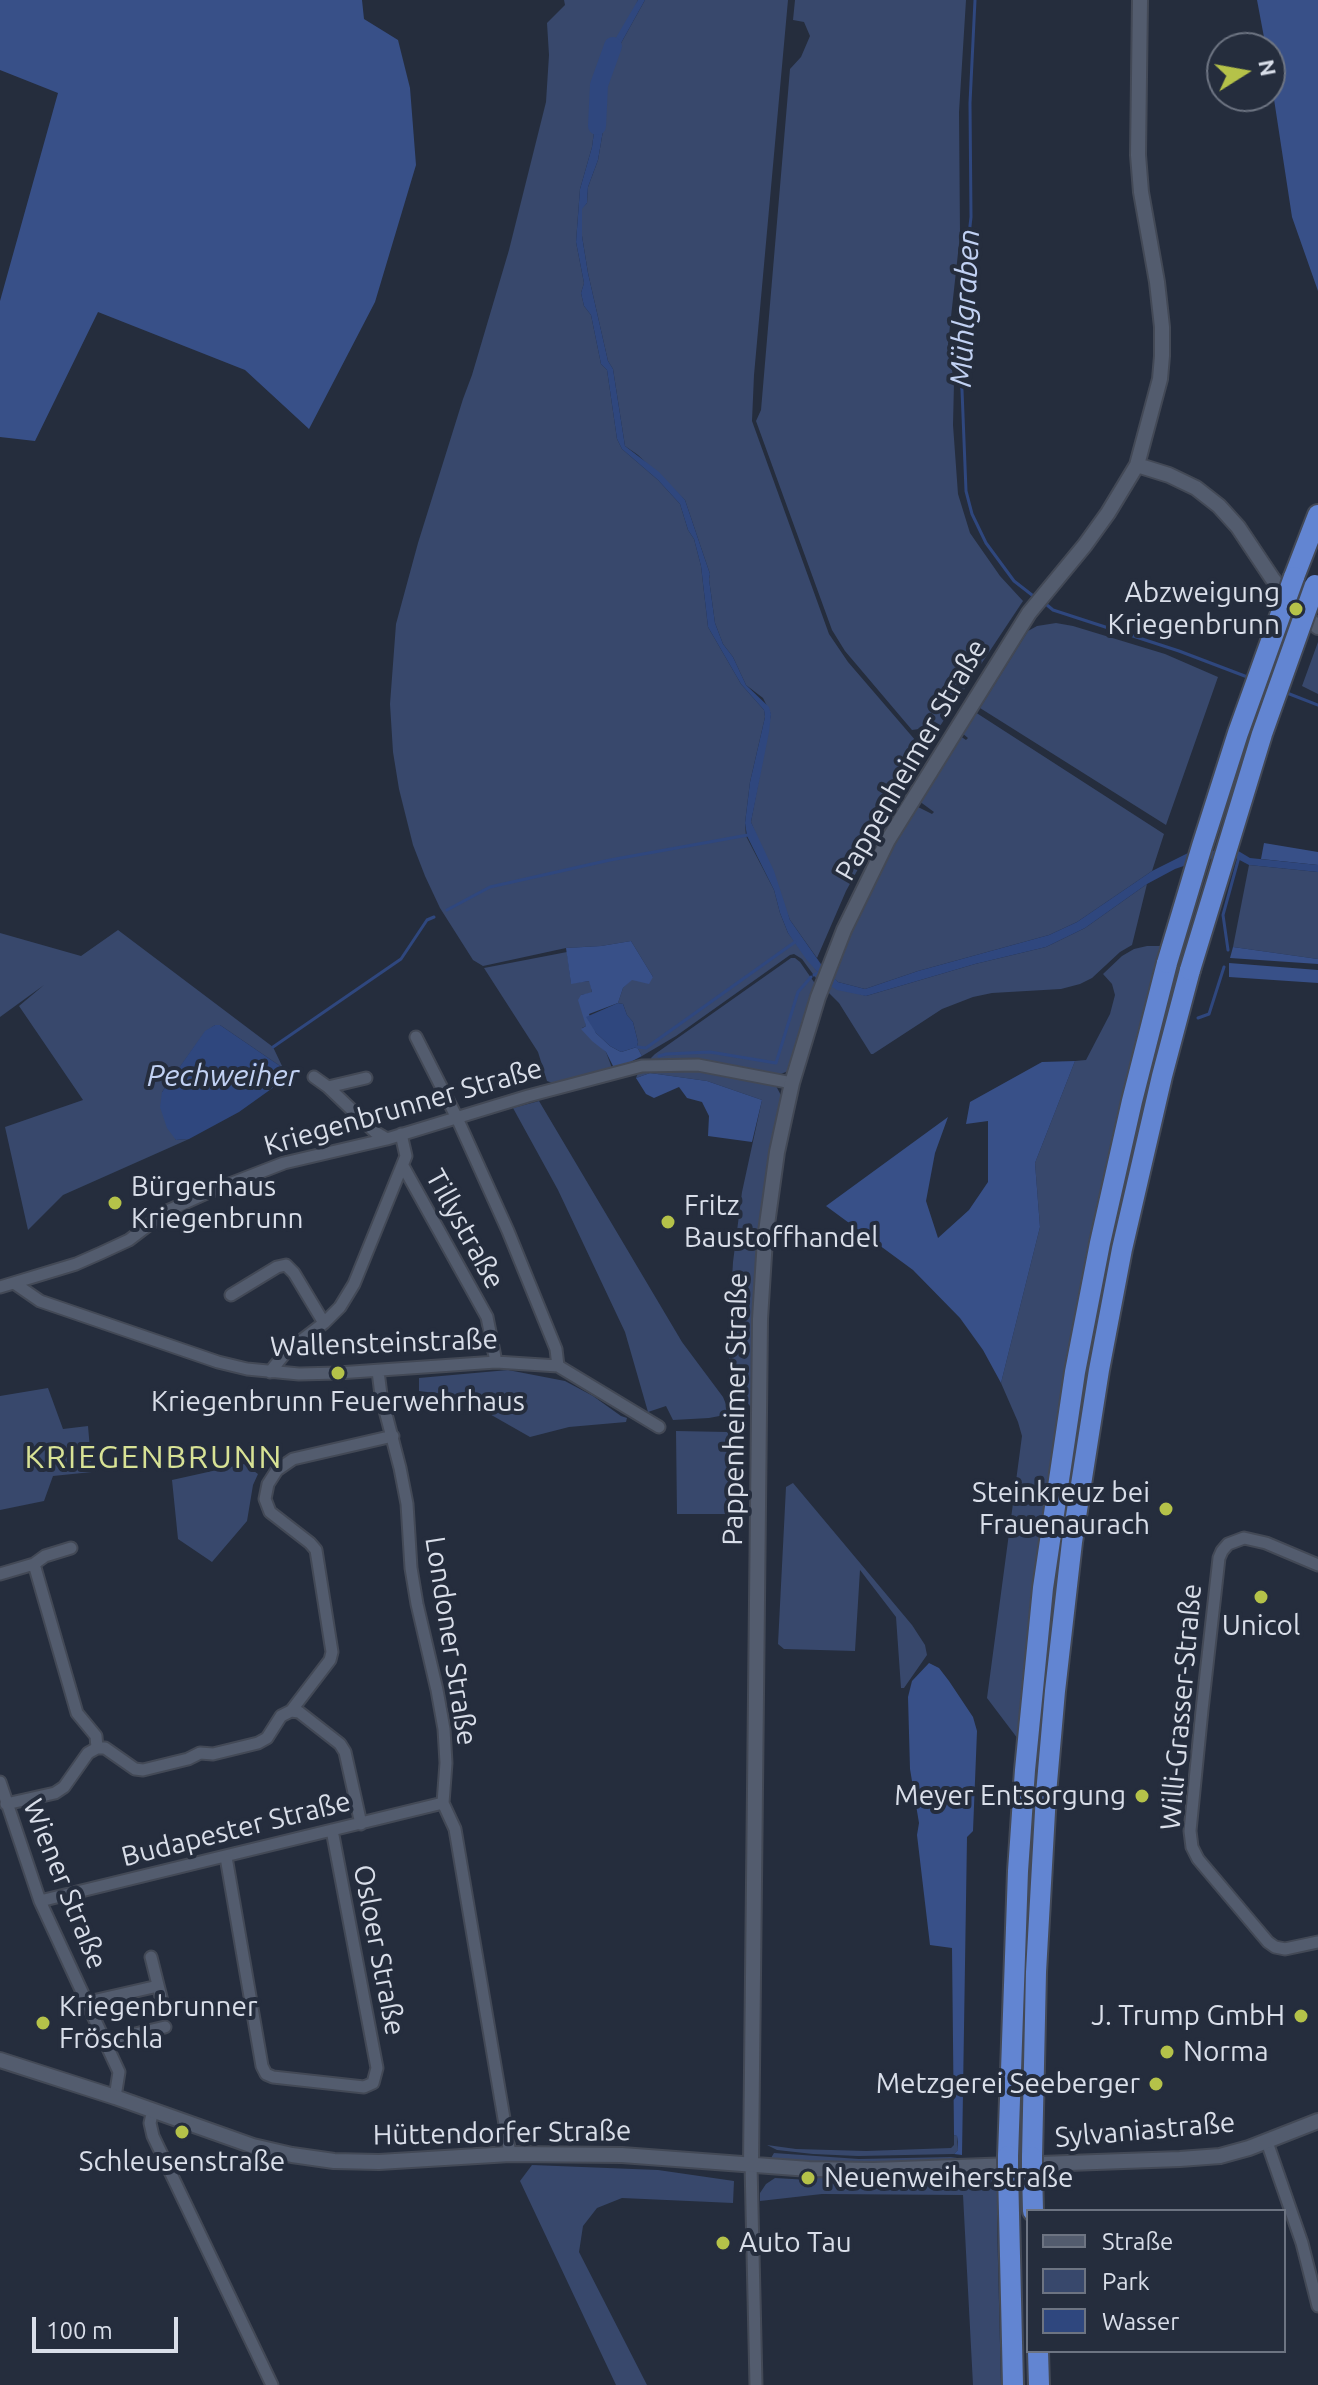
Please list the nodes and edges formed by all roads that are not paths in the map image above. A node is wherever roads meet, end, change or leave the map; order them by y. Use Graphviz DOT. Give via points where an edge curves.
graph roads {
  1 [pos="1140,0"];
  2 [pos="1137,465"];
  3 [pos="1318,515"];
  4 [pos="1316,581"];
  5 [pos="1318,627"];
  6 [pos="416,1037"];
  7 [pos="314,1077"];
  8 [pos="366,1078"];
  9 [pos="792,1083"];
  10 [pos="328,1087"];
  11 [pos="457,1118"];
  12 [pos="401,1134"];
  13 [pos="387,1139"];
  14 [pos="403,1166"];
  15 [pos="14,1283"];
  16 [pos="0,1287"];
  17 [pos="231,1295"];
  18 [pos="324,1323"];
  19 [pos="496,1362"];
  20 [pos="558,1366"];
  21 [pos="378,1371"];
  22 [pos="270,1372"];
  23 [pos="659,1427"];
  24 [pos="393,1436"];
  25 [pos="71,1548"];
  26 [pos="34,1564"];
  27 [pos="1318,1565"];
  28 [pos="0,1574"];
  29 [pos="291,1711"];
  30 [pos="97,1748"];
  31 [pos="0,1782"];
  32 [pos="443,1803"];
  33 [pos="6,1804"];
  34 [pos="361,1824"];
  35 [pos="332,1830"];
  36 [pos="226,1857"];
  37 [pos="40,1901"];
  38 [pos="1318,1942"];
  39 [pos="151,1957"];
  40 [pos="158,1986"];
  41 [pos="162,2001"];
  42 [pos="88,2002"];
  43 [pos="165,2027"];
  44 [pos="105,2041"];
  45 [pos="0,2060"];
  46 [pos="115,2097"];
  47 [pos="153,2110"];
  48 [pos="1318,2121"];
  49 [pos="1267,2142"];
  50 [pos="510,2154"];
  51 [pos="1020,2163"];
  52 [pos="751,2164"];
  53 [pos="1032,2209"];
  54 [pos="1318,2306"];
  55 [pos="1038,2353"];
  56 [pos="272,2385"];
  57 [pos="756,2385"];
  58 [pos="1013,2385"];
  59 [pos="1039,2385"];
  1 -- 2 [label="street, Pappenheimer Straße" via="1138,155 1159,297 1162,356"];
  2 -- 5 [label="street" via="1196,488 1219,506 1296,609"];
  2 -- 9 [label="street, Pappenheimer Straße" via="1085,545 1029,613 888,840 844,930"];
  3 -- 51 [label="highway, bridge" via="1229,761 1167,963 1075,1372 1043,1588 1025,1770 1018,1871"];
  4 -- 51 [label="highway, bridge" via="1245,785 1190,970 1122,1249 1099,1370 1055,1691"];
  6 -- 11 [label="street"];
  7 -- 10 [label="street"];
  8 -- 10 [label="street"];
  9 -- 11 [label="street, Kriegenbrunner Straße" via="698,1065 642,1066"];
  9 -- 52 [label="street, Pappenheimer Straße" via="771,1189 760,1319"];
  10 -- 13 [label="street"];
  11 -- 12 [label="street, Kriegenbrunner Straße"];
  11 -- 20 [label="street" via="544,1317"];
  12 -- 13 [label="street, Kriegenbrunner Straße"];
  12 -- 14 [label="street"];
  13 -- 15 [label="street, Kriegenbrunner Straße" via="284,1163 167,1211 129,1240 101,1253"];
  14 -- 18 [label="street" via="354,1284"];
  14 -- 19 [label="street, Tillystraße" via="487,1317"];
  15 -- 16 [label="street, Kriegenbrunner Straße"];
  15 -- 22 [label="street, Wallensteinstraße" via="40,1301 76,1314 218,1362"];
  17 -- 18 [label="street" via="286,1265"];
  18 -- 22 [label="street" via="286,1352"];
  19 -- 20 [label="street, Wallensteinstraße"];
  19 -- 21 [label="street, Wallensteinstraße"];
  20 -- 23 [label="street, Wallensteinstraße"];
  21 -- 22 [label="street, Wallensteinstraße"];
  21 -- 24 [label="street, Londoner Straße"];
  24 -- 29 [label="street" via="288,1462 268,1484 266,1504 272,1515 316,1550 332,1652"];
  24 -- 32 [label="street, Londoner Straße" via="407,1504 417,1604 444,1729"];
  25 -- 26 [label="street"];
  26 -- 28 [label="street"];
  26 -- 30 [label="street" via="77,1713 96,1736"];
  27 -- 38 [label="street, Willi-Grasser-Straße" via="1251,1539 1236,1539 1222,1551 1190,1831 1198,1859 1268,1942 1285,1949"];
  29 -- 30 [label="street" via="258,1743 143,1770"];
  29 -- 34 [label="street" via="299,1712 345,1752"];
  30 -- 33 [label="street" via="55,1793"];
  31 -- 33 [label="street, Wiener Straße"];
  32 -- 34 [label="street, Budapester Straße"];
  32 -- 50 [label="street, Londoner Straße" via="455,1829"];
  33 -- 37 [label="street, Wiener Straße"];
  34 -- 35 [label="street, Budapester Straße"];
  35 -- 36 [label="street, Budapester Straße"];
  35 -- 36 [label="street, Osloer Straße" via="377,2068 369,2086 266,2074"];
  36 -- 37 [label="street, Budapester Straße"];
  37 -- 42 [label="street, Wiener Straße"];
  39 -- 40 [label="street, Wiener Straße"];
  40 -- 41 [label="street, Wiener Straße"];
  40 -- 42 [label="street, Wiener Straße"];
  42 -- 44 [label="street, Wiener Straße"];
  43 -- 44 [label="street"];
  44 -- 46 [label="street, Wiener Straße" via="119,2072"];
  45 -- 46 [label="street, Hüttendorfer Straße"];
  46 -- 47 [label="street, Hüttendorfer Straße"];
  47 -- 50 [label="street, Hüttendorfer Straße" via="253,2146 334,2161"];
  47 -- 56 [label="street" via="153,2136"];
  48 -- 49 [label="street, Sylvaniastraße"];
  49 -- 51 [label="street, Sylvaniastraße" via="1220,2156"];
  49 -- 54 [label="street"];
  50 -- 52 [label="street, Hüttendorfer Straße"];
  51 -- 52 [label="street, Hüttendorfer Straße" via="873,2170"];
  51 -- 53 [label="highway"];
  51 -- 58 [label="highway"];
  52 -- 57 [label="street"];
  55 -- 59 [label="highway"];
}
